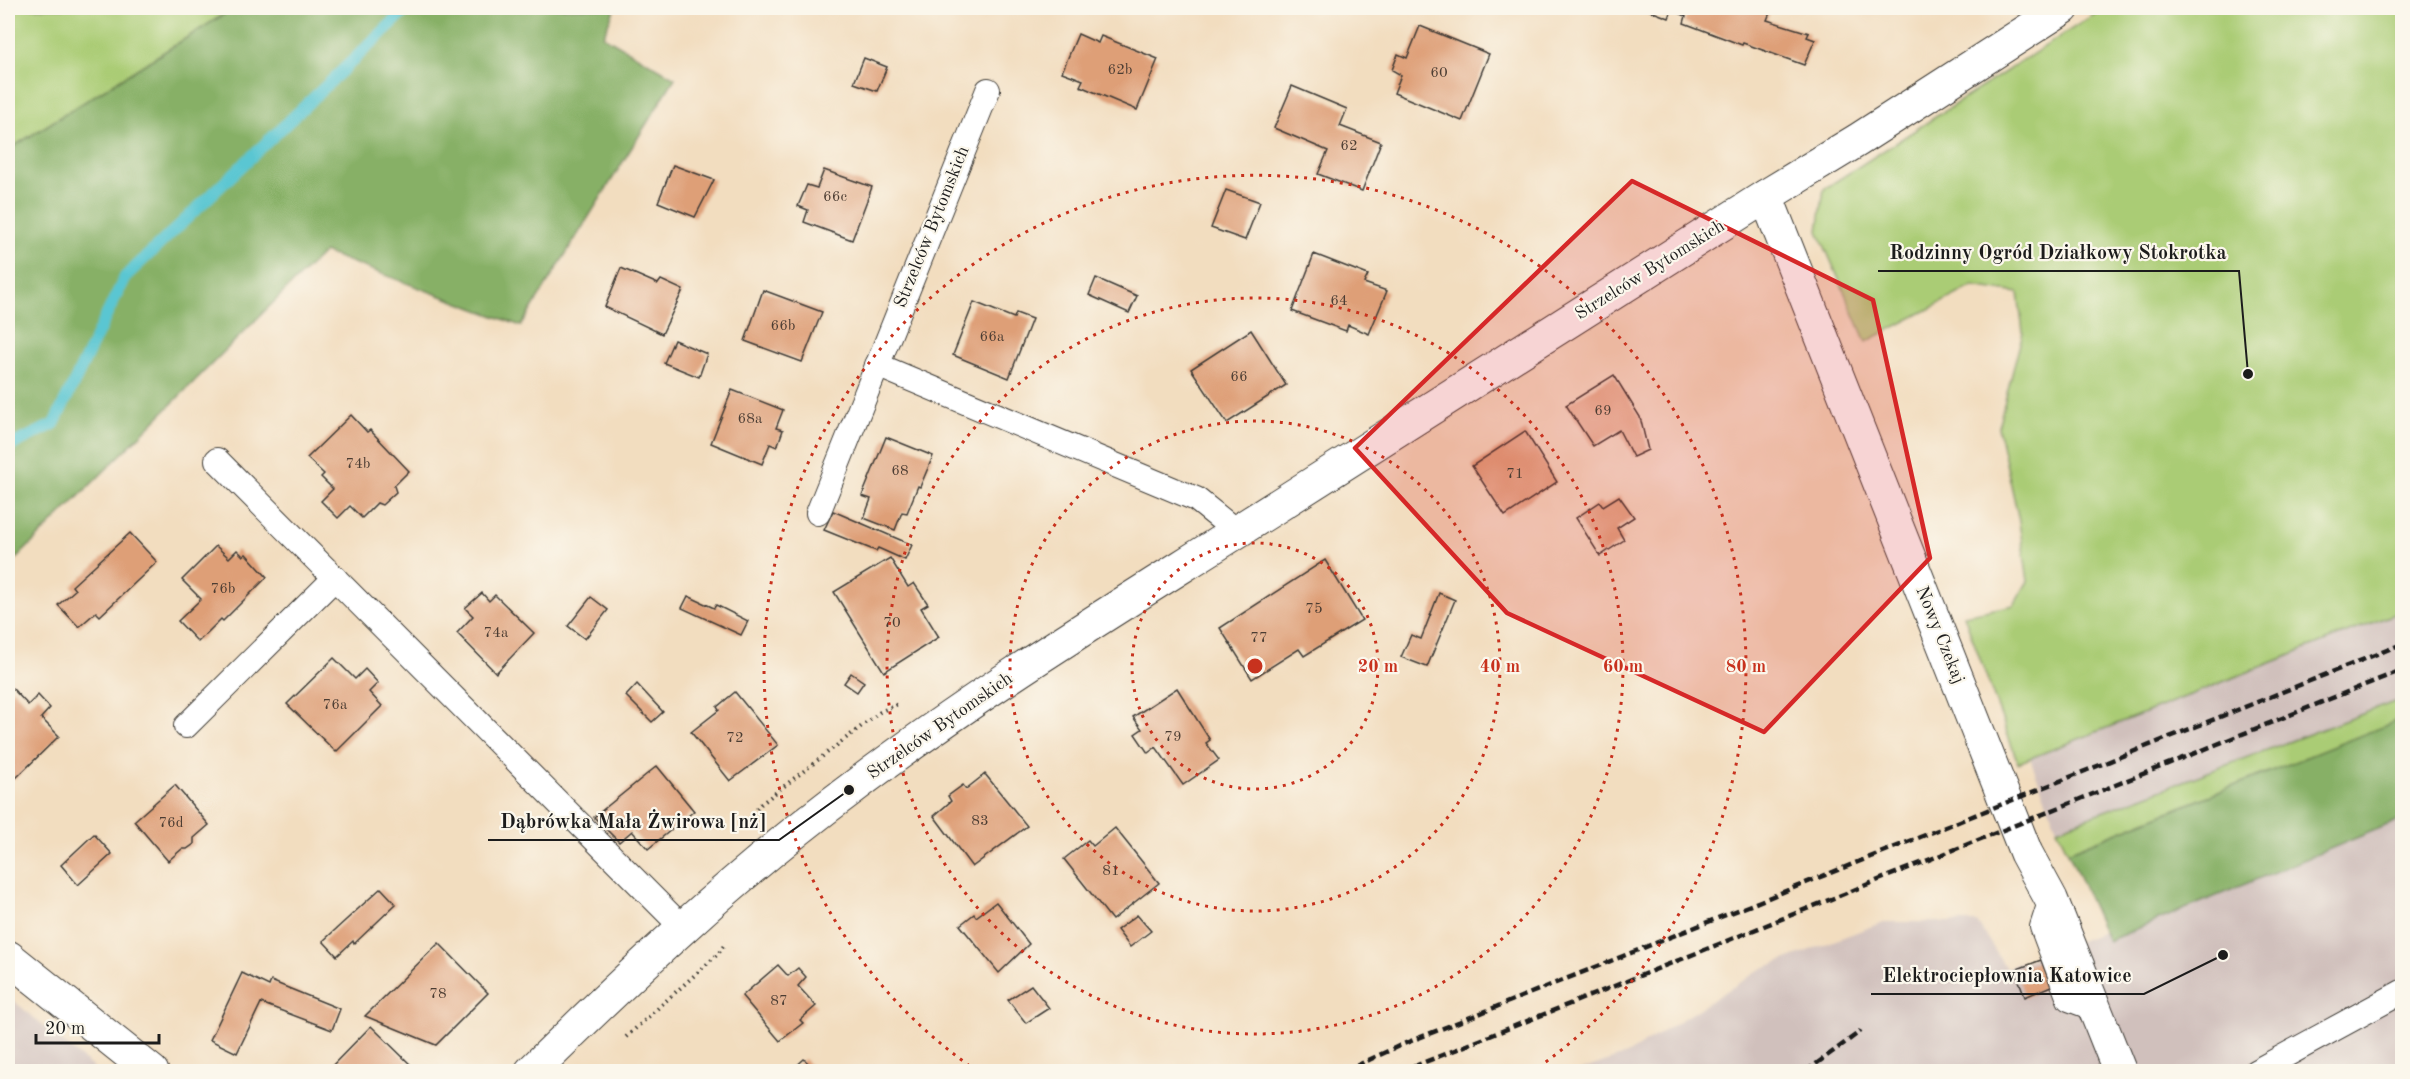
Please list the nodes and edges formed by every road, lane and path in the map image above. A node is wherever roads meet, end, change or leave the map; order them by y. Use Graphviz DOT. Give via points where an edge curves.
graph roads {
  1 [pos="2063,8"];
  2 [pos="988,90"];
  3 [pos="1766,196"];
  4 [pos="877,365"];
  5 [pos="217,460"];
  6 [pos="818,513"];
  7 [pos="1237,532"];
  8 [pos="335,578"];
  9 [pos="186,726"];
  10 [pos="682,927"];
  11 [pos="8,957"];
  12 [pos="2403,992"];
  13 [pos="152,1071"];
  14 [pos="531,1071"];
  15 [pos="2120,1071"];
  16 [pos="2255,1071"];
  1 -- 3 [label="street, Strzelców Bytomskich"];
  2 -- 4 [label="lane, Strzelców Bytomskich"];
  3 -- 7 [label="street, Strzelców Bytomskich"];
  3 -- 15 [label="street, Nowy Czekaj" via="2026,853 2050,899"];
  4 -- 6 [label="lane, Strzelców Bytomskich"];
  4 -- 7 [label="lane" via="1196,499"];
  5 -- 8 [label="lane"];
  7 -- 10 [label="street, Strzelców Bytomskich" via="917,740 787,838"];
  8 -- 9 [label="lane"];
  8 -- 10 [label="lane"];
  10 -- 14 [label="street, Strzelców Bytomskich"];
  11 -- 13 [label="street"];
  12 -- 16 [label="lane"];
}
